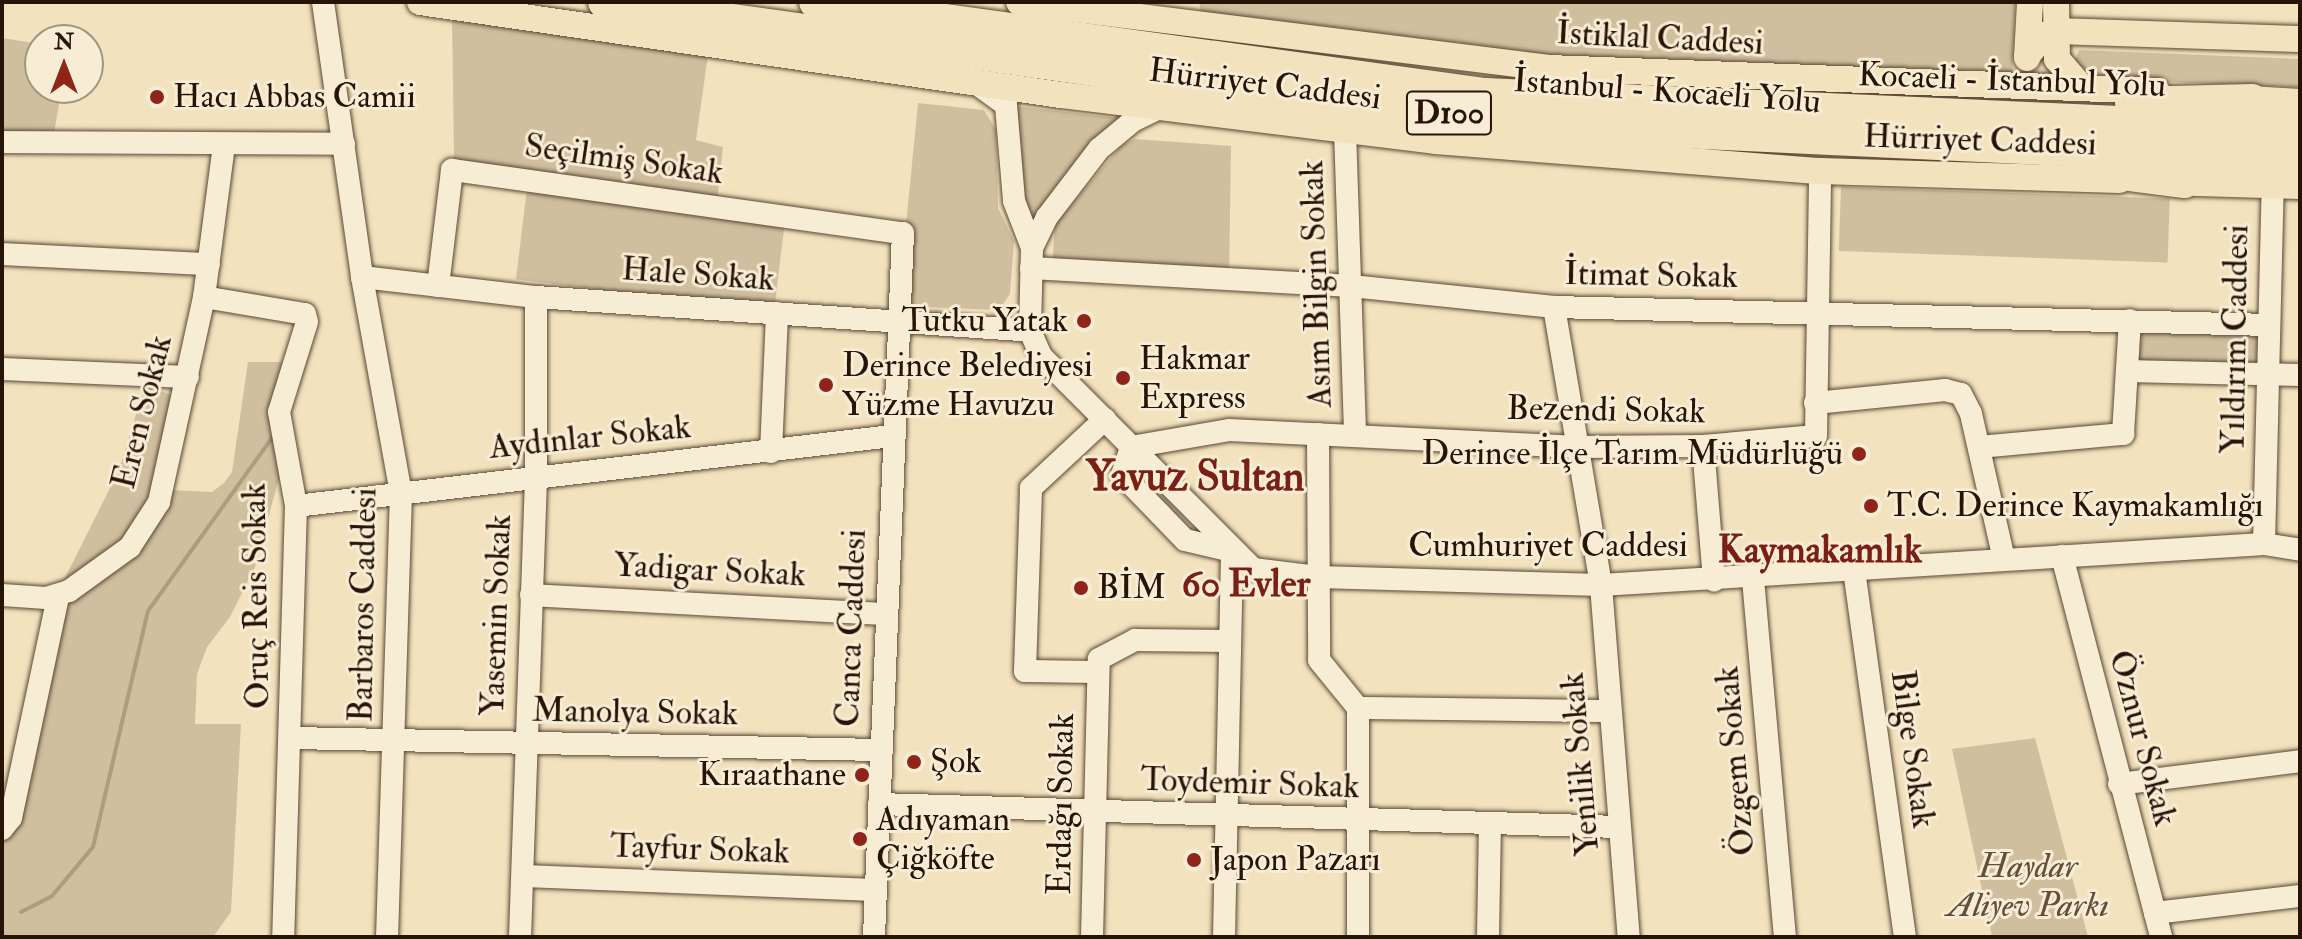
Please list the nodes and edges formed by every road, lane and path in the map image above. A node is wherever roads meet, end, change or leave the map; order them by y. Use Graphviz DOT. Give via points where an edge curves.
graph roads {
  1 [pos="323,2"];
  2 [pos="420,2"];
  3 [pos="604,2"];
  4 [pos="815,2"];
  5 [pos="1019,2"];
  6 [pos="2033,2"];
  7 [pos="2056,2"];
  8 [pos="1102,8"];
  9 [pos="676,12"];
  10 [pos="1171,12"];
  11 [pos="2054,37"];
  12 [pos="2300,39"];
  13 [pos="772,50"];
  14 [pos="2027,56"];
  15 [pos="976,84"];
  16 [pos="2081,87"];
  17 [pos="2020,88"];
  18 [pos="2252,100"];
  19 [pos="2300,102"];
  20 [pos="1159,108"];
  21 [pos="1890,112"];
  22 [pos="1345,130"];
  23 [pos="2300,130"];
  24 [pos="2,142"];
  25 [pos="344,144"];
  26 [pos="224,145"];
  27 [pos="1949,146"];
  28 [pos="2300,161"];
  29 [pos="1820,171"];
  30 [pos="2184,182"];
  31 [pos="2273,184"];
  32 [pos="2300,186"];
  33 [pos="903,233"];
  34 [pos="2,254"];
  35 [pos="1032,258"];
  36 [pos="209,264"];
  37 [pos="362,277"];
  38 [pos="438,286"];
  39 [pos="1351,286"];
  40 [pos="204,297"];
  41 [pos="536,297"];
  42 [pos="1554,307"];
  43 [pos="777,313"];
  44 [pos="1816,313"];
  45 [pos="2130,320"];
  46 [pos="897,322"];
  47 [pos="2269,325"];
  48 [pos="1030,331"];
  49 [pos="2,369"];
  50 [pos="2127,371"];
  51 [pos="2268,374"];
  52 [pos="2300,375"];
  53 [pos="188,377"];
  54 [pos="1815,403"];
  55 [pos="1105,419"];
  56 [pos="1318,434"];
  57 [pos="1355,435"];
  58 [pos="892,436"];
  59 [pos="1703,446"];
  60 [pos="1131,447"];
  61 [pos="1579,447"];
  62 [pos="1979,447"];
  63 [pos="771,452"];
  64 [pos="536,475"];
  65 [pos="401,493"];
  66 [pos="296,506"];
  67 [pos="2264,544"];
  68 [pos="2300,550"];
  69 [pos="1232,551"];
  70 [pos="2062,556"];
  71 [pos="2004,559"];
  72 [pos="1854,570"];
  73 [pos="1318,577"];
  74 [pos="1753,579"];
  75 [pos="1714,581"];
  76 [pos="1601,585"];
  77 [pos="2,595"];
  78 [pos="531,595"];
  79 [pos="58,596"];
  80 [pos="886,614"];
  81 [pos="1229,641"];
  82 [pos="1098,672"];
  83 [pos="1358,708"];
  84 [pos="1608,711"];
  85 [pos="292,738"];
  86 [pos="394,743"];
  87 [pos="525,744"];
  88 [pos="881,750"];
  89 [pos="2300,761"];
  90 [pos="2119,784"];
  91 [pos="879,804"];
  92 [pos="1094,812"];
  93 [pos="1226,817"];
  94 [pos="1358,821"];
  95 [pos="1490,824"];
  96 [pos="1619,827"];
  97 [pos="2,829"];
  98 [pos="523,876"];
  99 [pos="876,890"];
  100 [pos="2300,896"];
  101 [pos="2155,913"];
  102 [pos="283,937"];
  103 [pos="387,937"];
  104 [pos="520,937"];
  105 [pos="874,937"];
  106 [pos="1092,937"];
  107 [pos="1224,937"];
  108 [pos="1358,937"];
  109 [pos="1488,937"];
  110 [pos="1629,937"];
  111 [pos="1785,937"];
  112 [pos="1905,937"];
  113 [pos="2161,937"];
  1 -- 25 [label="street, Barbaros Caddesi"];
  2 -- 13 [label="main road, Hürriyet Caddesi"];
  3 -- 9 [label="highway, İstanbul - Kocaeli Yolu / D100"];
  4 -- 21 [label="highway, Kocaeli - İstanbul Yolu / D100" via="1434,88 1599,102"];
  5 -- 8 [label="main road, İstiklal Caddesi"];
  6 -- 11 [label="main road"];
  6 -- 14 [label="main road"];
  7 -- 11 [label="main road"];
  8 -- 10 [label="main road, İstiklal Caddesi"];
  9 -- 13 [label="highway"];
  9 -- 27 [label="highway, İstanbul - Kocaeli Yolu / D100" via="1214,87 1455,114 1639,130"];
  10 -- 17 [label="main road, İstiklal Caddesi" via="1549,68"];
  11 -- 12 [label="main road"];
  11 -- 14 [label="main road" via="2043,36"];
  11 -- 16 [label="main road" via="2065,73"];
  11 -- 17 [label="main road" via="2041,75"];
  13 -- 15 [label="main road, Hürriyet Caddesi"];
  14 -- 17 [label="main road"];
  15 -- 20 [label="main road, Hürriyet Caddesi"];
  15 -- 35 [label="street" via="1006,105 1014,201"];
  16 -- 17 [label="main road, İstiklal Caddesi"];
  16 -- 18 [label="main road, İstiklal Caddesi"];
  18 -- 19 [label="main road, İstiklal Caddesi"];
  18 -- 21 [label="highway"];
  20 -- 22 [label="main road, Hürriyet Caddesi"];
  20 -- 35 [label="street" via="1134,120 1099,149 1052,208"];
  21 -- 23 [label="highway, Kocaeli - İstanbul Yolu / D100"];
  22 -- 29 [label="main road, Hürriyet Caddesi" via="1549,152"];
  22 -- 39 [label="street, Asım Bilgin Sokak"];
  24 -- 26 [label="street"];
  25 -- 26 [label="street"];
  25 -- 37 [label="street, Barbaros Caddesi"];
  26 -- 36 [label="street, Eren Sokak"];
  27 -- 28 [label="highway, İstanbul - Kocaeli Yolu / D100"];
  27 -- 30 [label="highway"];
  29 -- 30 [label="main road, Hürriyet Caddesi"];
  29 -- 44 [label="street, Bezendi Sokak"];
  30 -- 31 [label="main road, Hürriyet Caddesi"];
  31 -- 32 [label="main road, Hürriyet Caddesi"];
  31 -- 47 [label="street, Yıldırım Caddesi"];
  33 -- 38 [label="street, Seçilmiş Sokak" via="452,170"];
  33 -- 46 [label="street, Canca Caddesi"];
  34 -- 36 [label="street"];
  35 -- 39 [label="street, İtimat Sokak"];
  35 -- 48 [label="street"];
  36 -- 40 [label="street, Eren Sokak"];
  37 -- 38 [label="street, Hale Sokak"];
  37 -- 65 [label="street, Barbaros Caddesi"];
  38 -- 41 [label="street, Hale Sokak"];
  39 -- 42 [label="street, İtimat Sokak"];
  39 -- 57 [label="street, Asım Bilgin Sokak"];
  40 -- 53 [label="street, Eren Sokak"];
  40 -- 66 [label="street, Oruç Reis Sokak" via="305,314 307,332 279,412"];
  41 -- 43 [label="street, Hale Sokak"];
  41 -- 64 [label="street, Yasemin Sokak"];
  42 -- 44 [label="street, İtimat Sokak"];
  42 -- 61 [label="street, Yenilik Sokak"];
  43 -- 46 [label="street, Hale Sokak"];
  43 -- 63 [label="street"];
  44 -- 45 [label="street, İtimat Sokak"];
  44 -- 54 [label="street, Bezendi Sokak"];
  45 -- 47 [label="street, İtimat Sokak"];
  45 -- 50 [label="street"];
  46 -- 48 [label="street, Hale Sokak"];
  46 -- 58 [label="street, Canca Caddesi"];
  47 -- 51 [label="street, Yıldırım Caddesi"];
  48 -- 55 [label="street, Cumhuriyet Caddesi" via="1041,356"];
  49 -- 53 [label="street"];
  50 -- 51 [label="street"];
  50 -- 62 [label="street" via="2123,434"];
  51 -- 52 [label="street"];
  51 -- 67 [label="street, Yıldırım Caddesi"];
  53 -- 79 [label="street, Eren Sokak" via="162,490 147,524 130,547"];
  54 -- 59 [label="street, Bezendi Sokak" via="1816,436"];
  54 -- 62 [label="street" via="1954,392 1968,404"];
  55 -- 60 [label="street, Cumhuriyet Caddesi"];
  55 -- 82 [label="street, Erdağı Sokak" via="1031,488 1025,671"];
  56 -- 57 [label="street, Bezendi Sokak"];
  56 -- 60 [label="street, Bezendi Sokak" via="1210,431"];
  56 -- 73 [label="street, Asım Bilgin Sokak"];
  57 -- 61 [label="street, Bezendi Sokak"];
  58 -- 63 [label="street, Aydınlar Sokak"];
  58 -- 80 [label="street, Canca Caddesi"];
  59 -- 61 [label="street, Bezendi Sokak"];
  59 -- 75 [label="street"];
  60 -- 69 [label="street, Cumhuriyet Caddesi"];
  61 -- 76 [label="street, Yenilik Sokak"];
  62 -- 71 [label="street"];
  63 -- 64 [label="street, Aydınlar Sokak"];
  64 -- 65 [label="street, Aydınlar Sokak"];
  64 -- 78 [label="street, Yasemin Sokak"];
  65 -- 66 [label="street, Aydınlar Sokak"];
  65 -- 86 [label="street, Barbaros Caddesi"];
  66 -- 85 [label="street, Oruç Reis Sokak"];
  67 -- 68 [label="street, Cumhuriyet Caddesi"];
  67 -- 70 [label="street, Cumhuriyet Caddesi"];
  69 -- 73 [label="street, Cumhuriyet Caddesi" via="1253,569"];
  69 -- 81 [label="street"];
  70 -- 71 [label="street, Cumhuriyet Caddesi"];
  70 -- 90 [label="street, Öznur Sokak"];
  71 -- 72 [label="street, Cumhuriyet Caddesi"];
  72 -- 74 [label="street, Cumhuriyet Caddesi"];
  72 -- 112 [label="street, Bilge Sokak"];
  73 -- 76 [label="street, Cumhuriyet Caddesi"];
  73 -- 83 [label="street, Asım Bilgin Sokak" via="1319,660"];
  74 -- 75 [label="street, Cumhuriyet Caddesi"];
  74 -- 111 [label="street, Özgem Sokak"];
  75 -- 76 [label="street, Cumhuriyet Caddesi"];
  76 -- 84 [label="street, Yenilik Sokak"];
  77 -- 79 [label="street"];
  78 -- 80 [label="street, Yadigar Sokak"];
  78 -- 87 [label="street, Yasemin Sokak"];
  79 -- 97 [label="street" via="11,818"];
  80 -- 88 [label="street, Canca Caddesi"];
  81 -- 82 [label="street, Erdağı Sokak" via="1135,640 1103,653"];
  81 -- 93 [label="street"];
  82 -- 92 [label="street, Erdağı Sokak"];
  83 -- 84 [label="street"];
  83 -- 94 [label="street"];
  84 -- 96 [label="street, Yenilik Sokak"];
  85 -- 86 [label="street, Manolya Sokak"];
  85 -- 102 [label="street, Oruç Reis Sokak"];
  86 -- 87 [label="street, Manolya Sokak"];
  86 -- 103 [label="street, Barbaros Caddesi"];
  87 -- 88 [label="street, Manolya Sokak"];
  87 -- 98 [label="street, Yasemin Sokak"];
  88 -- 91 [label="street, Canca Caddesi"];
  89 -- 90 [label="street"];
  90 -- 101 [label="street, Öznur Sokak"];
  91 -- 92 [label="street, Toydemir Sokak"];
  91 -- 99 [label="street, Canca Caddesi"];
  92 -- 93 [label="street, Toydemir Sokak"];
  92 -- 106 [label="street, Erdağı Sokak"];
  93 -- 94 [label="street, Toydemir Sokak"];
  93 -- 107 [label="street"];
  94 -- 95 [label="street, Toydemir Sokak"];
  94 -- 108 [label="street"];
  95 -- 96 [label="street, Toydemir Sokak"];
  95 -- 109 [label="street"];
  96 -- 110 [label="street, Yenilik Sokak"];
  98 -- 99 [label="street, Tayfur Sokak"];
  98 -- 104 [label="street, Yasemin Sokak"];
  99 -- 105 [label="street, Canca Caddesi"];
  100 -- 101 [label="street"];
  101 -- 113 [label="street, Öznur Sokak"];
}
